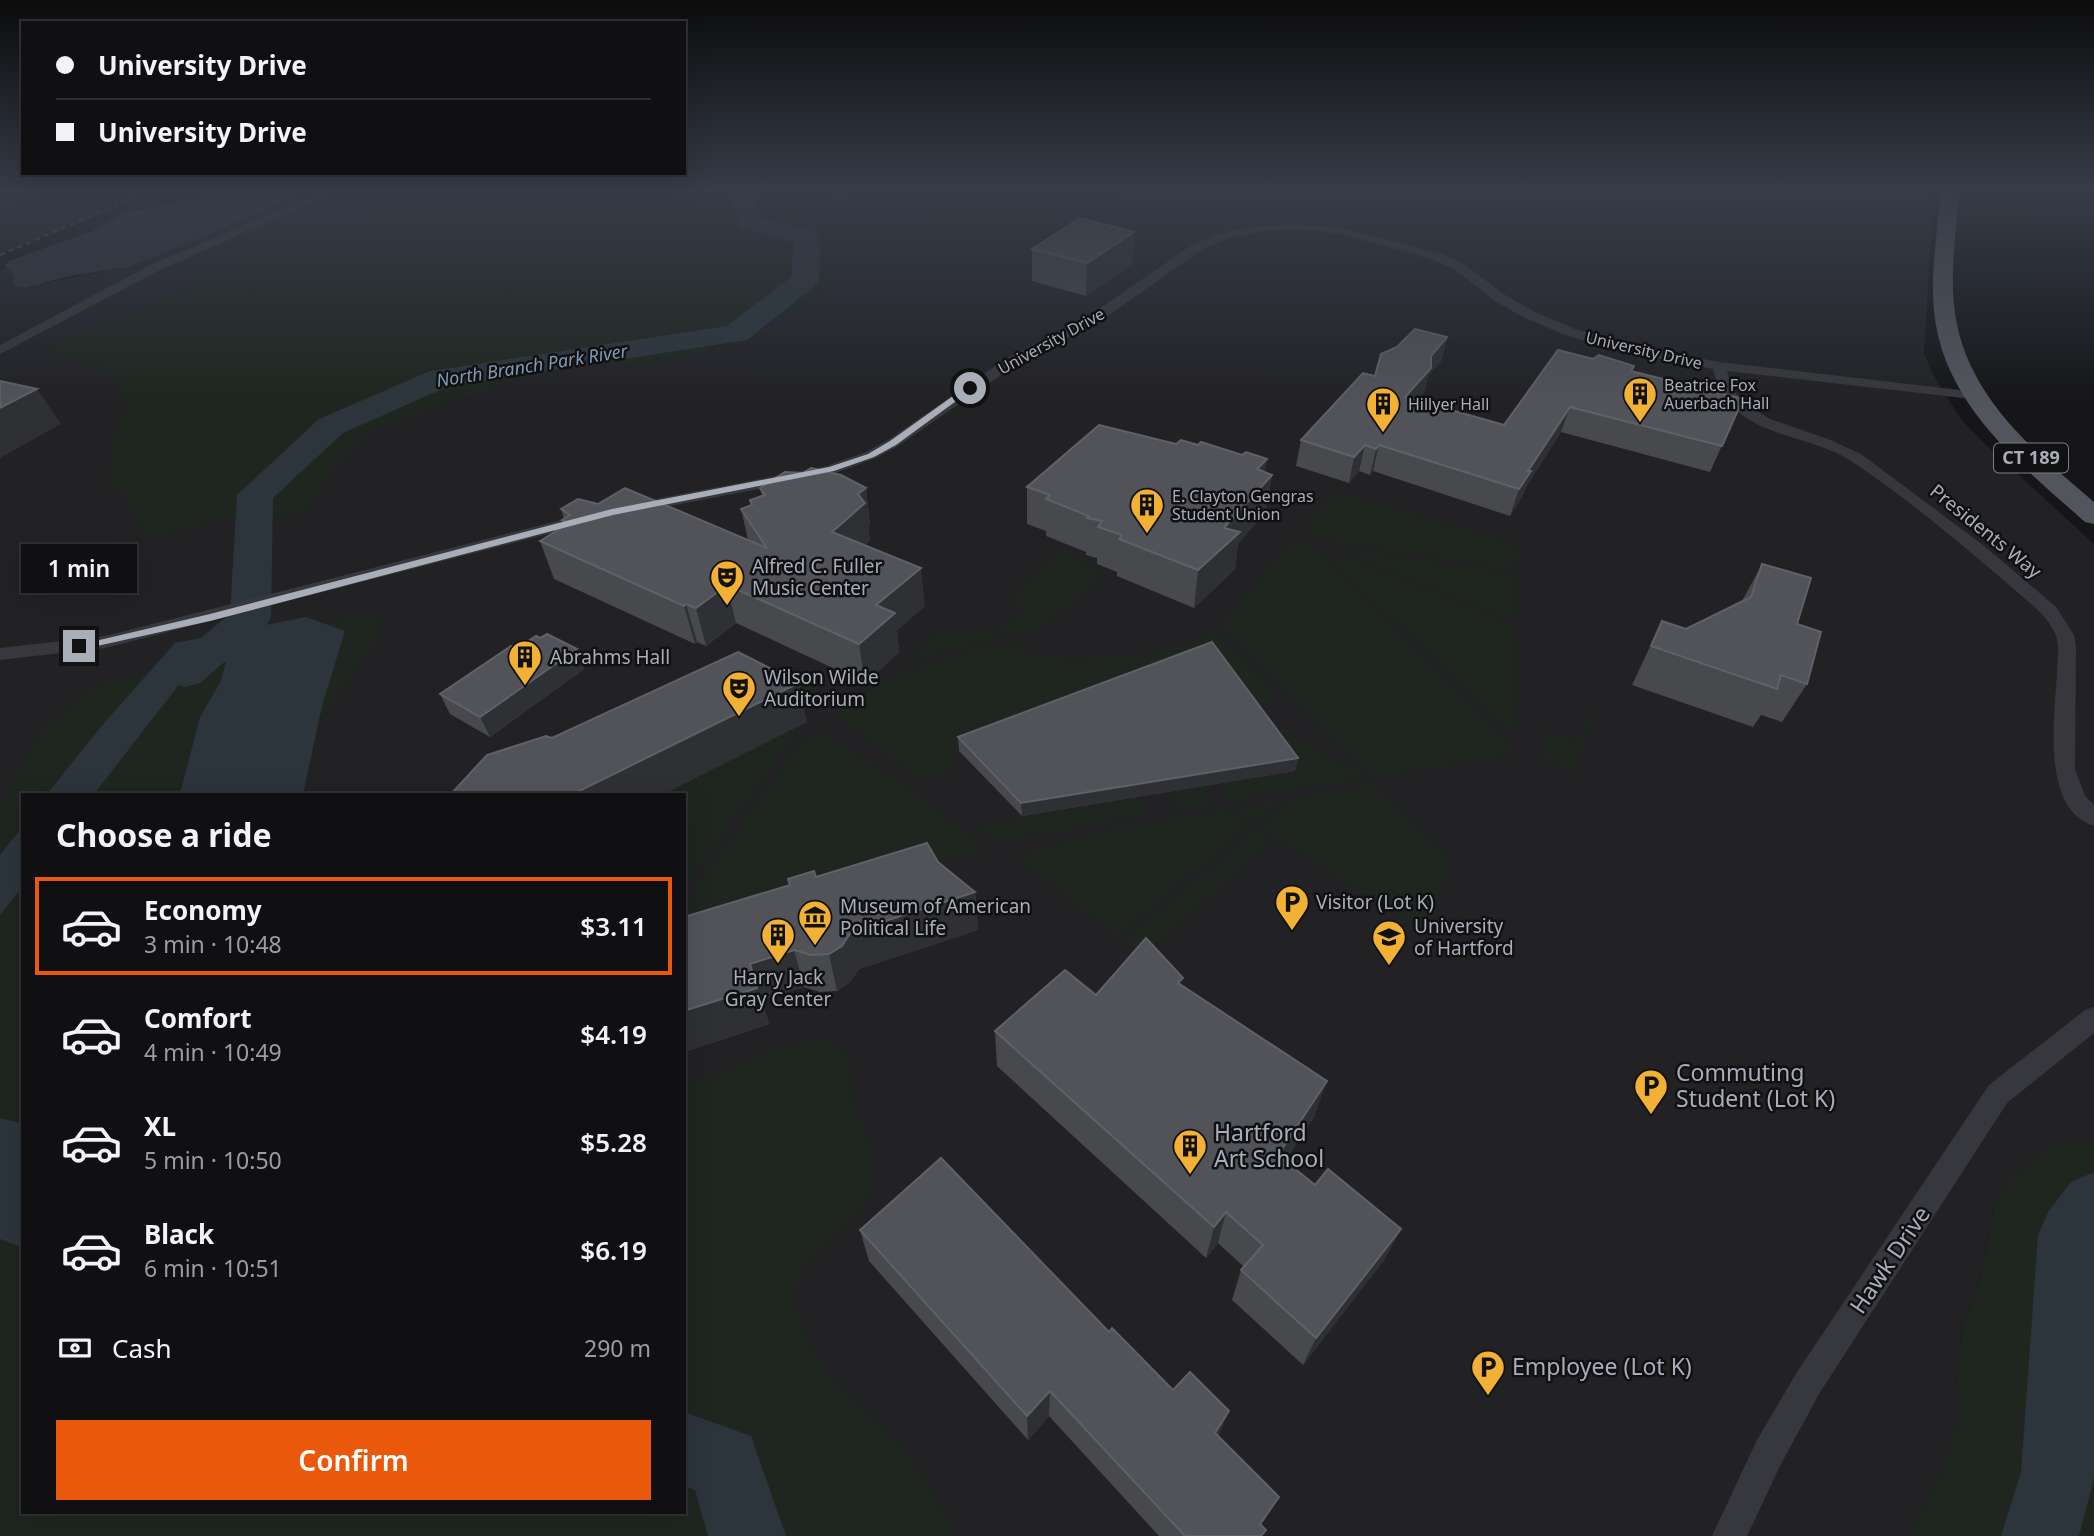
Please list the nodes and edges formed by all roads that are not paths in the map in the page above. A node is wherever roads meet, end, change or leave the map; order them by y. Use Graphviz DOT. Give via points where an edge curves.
graph roads {
  1 [pos="171,261"];
  2 [pos="1178,261"];
  3 [pos="1446,261"];
  4 [pos="1947,261"];
  5 [pos="0,350"];
  6 [pos="1719,366"];
  7 [pos="1972,395"];
  8 [pos="2094,516"];
  9 [pos="0,654"];
  10 [pos="2094,818"];
  11 [pos="2094,1018"];
  12 [pos="1728,1536"];
  1 -- 5 [label="street"];
  2 -- 9 [label="street, University Drive" via="1102,314 1009,363 893,443 827,471 607,513 105,642"];
  3 -- 6 [label="street, University Drive" via="1500,298 1554,326 1624,348"];
  4 -- 7 [label="main road, CT 189" via="1944,311 1953,356"];
  6 -- 7 [label="street, University Drive"];
  6 -- 10 [label="street, Presidents Way" via="1726,391 1745,410 1862,461 2050,611 2067,646 2065,779 2076,800"];
  7 -- 8 [label="main road, CT 189" via="2028,456"];
  11 -- 12 [label="street, Hawk Drive" via="1998,1094 1808,1383"];
}
